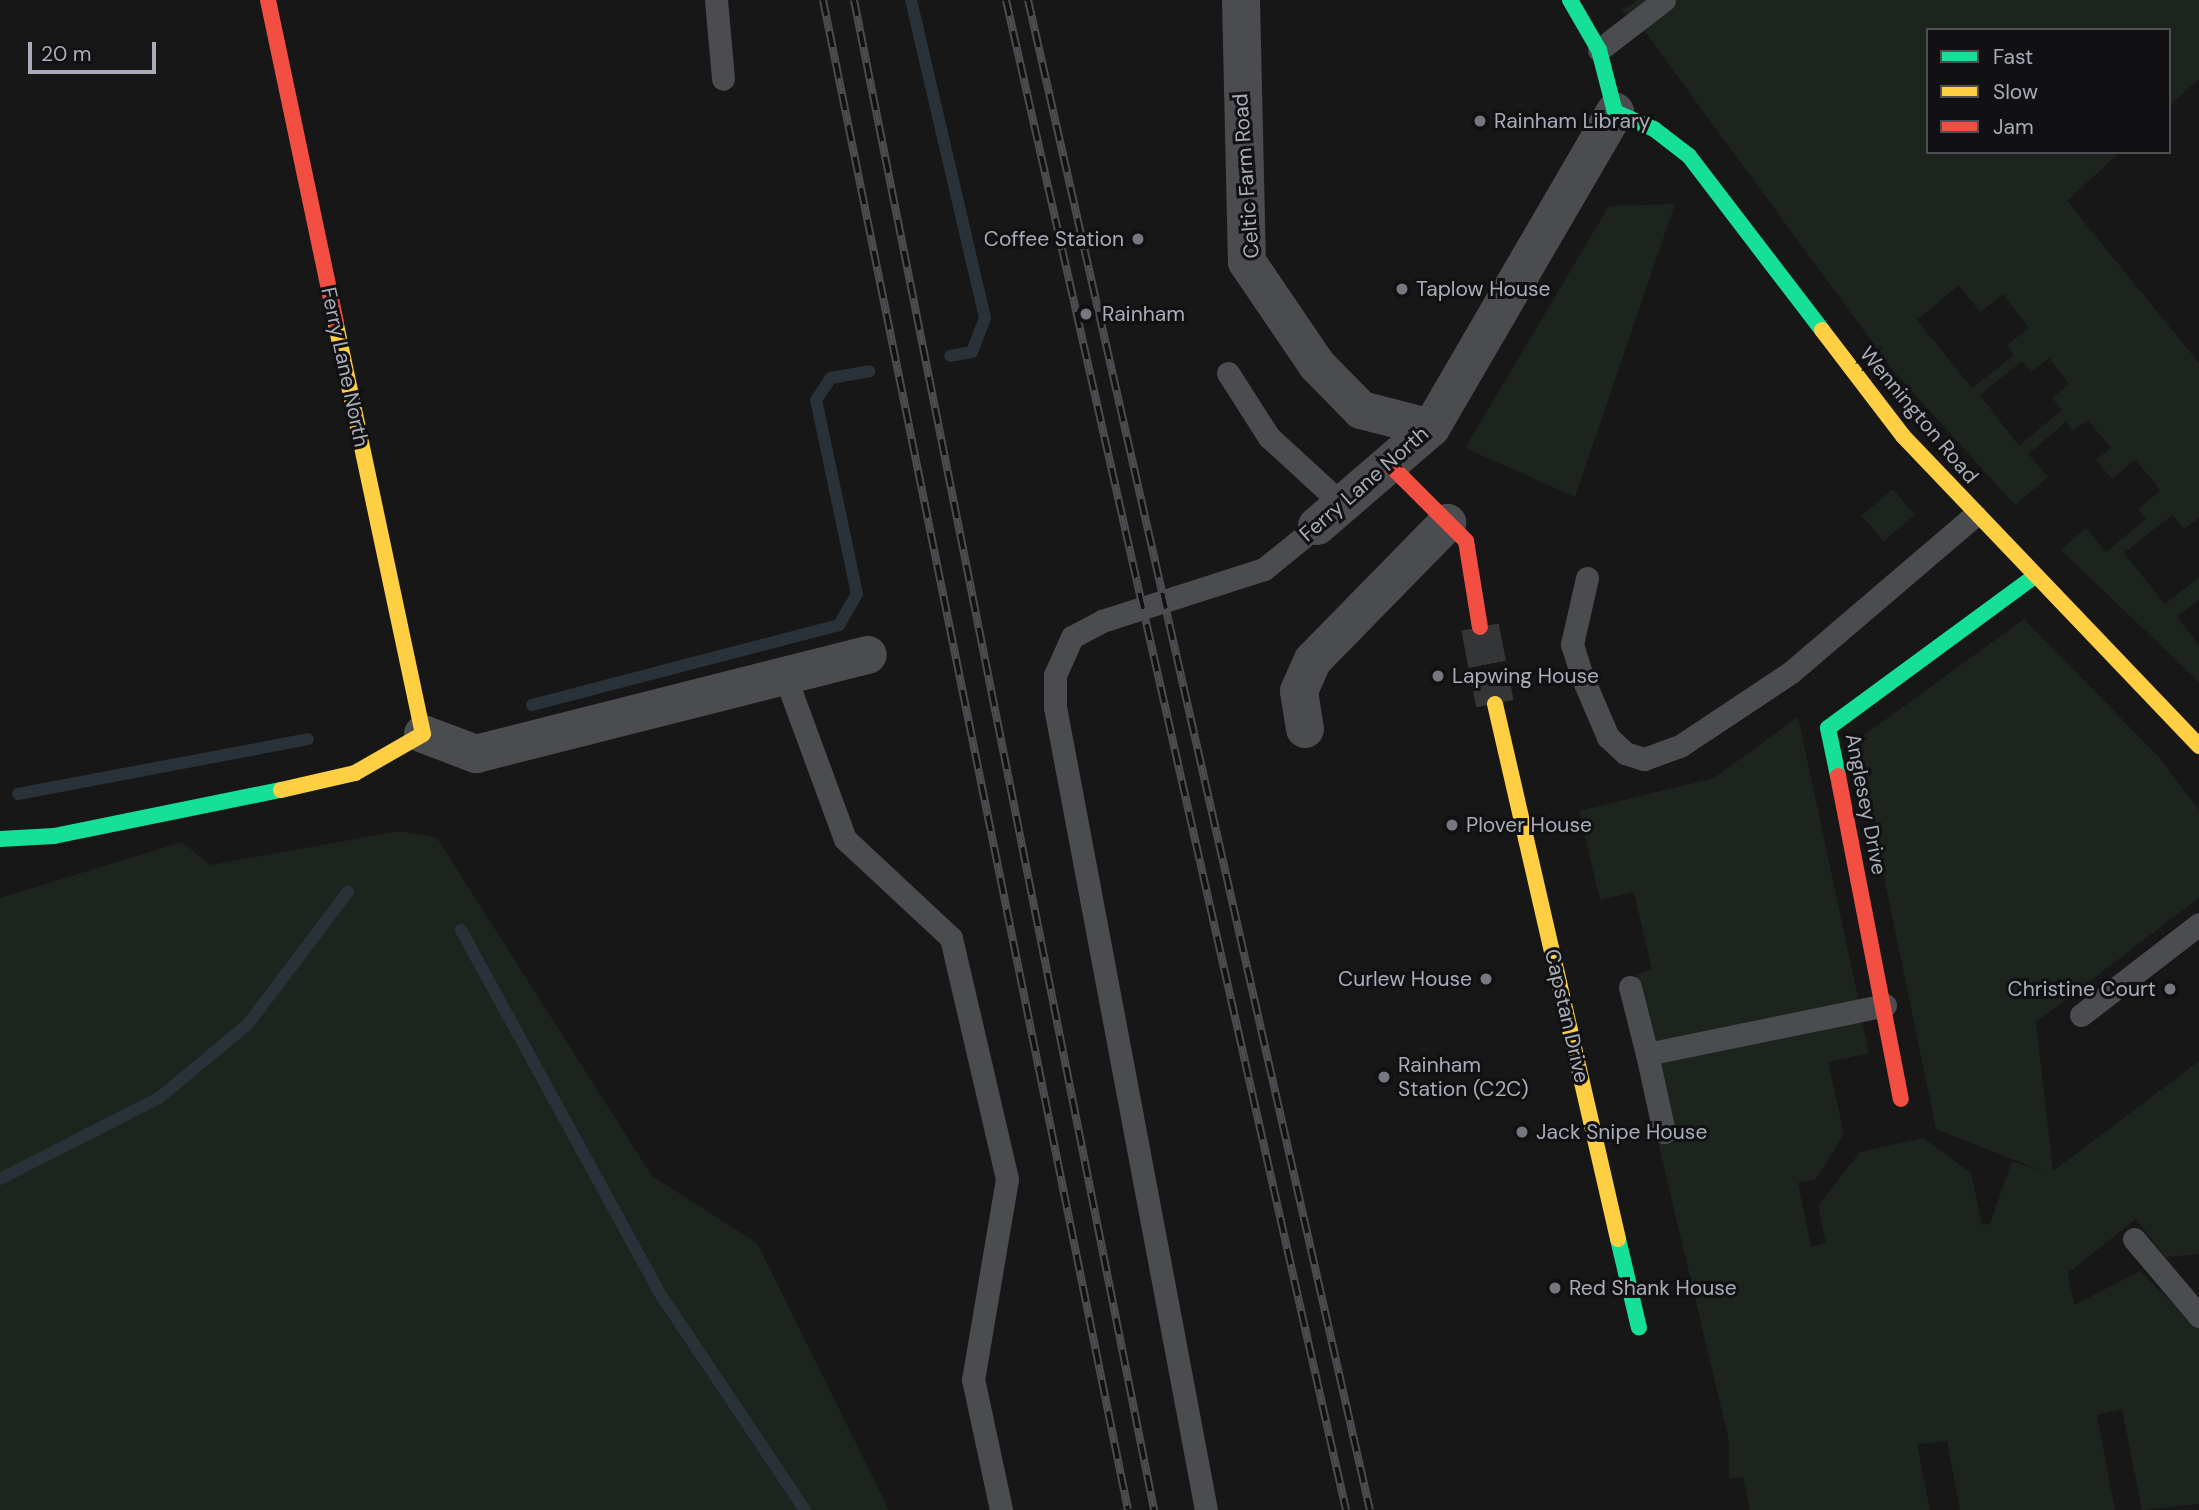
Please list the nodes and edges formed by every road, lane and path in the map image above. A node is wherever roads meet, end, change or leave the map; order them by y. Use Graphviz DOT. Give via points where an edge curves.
graph roads {
  1 [pos="268,0"];
  2 [pos="716,0"];
  3 [pos="1241,0"];
  4 [pos="1570,0"];
  5 [pos="1664,0"];
  6 [pos="1599,50"];
  7 [pos="723,79"];
  8 [pos="1615,112"];
  9 [pos="1228,373"];
  10 [pos="1431,428"];
  11 [pos="1391,466"];
  12 [pos="1976,515"];
  13 [pos="1330,516"];
  14 [pos="1447,523"];
  15 [pos="2035,576"];
  16 [pos="1587,578"];
  17 [pos="1480,627"];
  18 [pos="868,655"];
  19 [pos="785,676"];
  20 [pos="1495,704"];
  21 [pos="1305,729"];
  22 [pos="422,734"];
  23 [pos="2199,746"];
  24 [pos="0,839"];
  25 [pos="2199,924"];
  26 [pos="1630,987"];
  27 [pos="1885,1005"];
  28 [pos="2081,1015"];
  29 [pos="1647,1054"];
  30 [pos="1901,1099"];
  31 [pos="1664,1132"];
  32 [pos="2134,1239"];
  33 [pos="2199,1316"];
  34 [pos="1639,1328"];
  35 [pos="1001,1510"];
  36 [pos="1206,1510"];
  1 -- 22 [label="street, Ferry Lane North"];
  2 -- 7 [label="lane"];
  3 -- 10 [label="street, Celtic Farm Road" via="1247,262 1317,365 1361,411"];
  4 -- 6 [label="street"];
  5 -- 6 [label="lane"];
  6 -- 8 [label="street"];
  8 -- 10 [label="street, Ferry Lane North"];
  8 -- 12 [label="street, Wennington Road" via="1654,129 1689,156 1903,436"];
  9 -- 13 [label="lane" via="1269,437"];
  10 -- 11 [label="street, Ferry Lane North"];
  11 -- 13 [label="street, Ferry Lane North"];
  11 -- 14 [label="street"];
  12 -- 15 [label="street, Wennington Road"];
  12 -- 16 [label="lane" via="1790,673 1680,746 1644,759 1625,753 1608,737 1581,674 1572,645"];
  13 -- 36 [label="lane, Ferry Lane North" via="1264,569 1102,621 1072,637 1055,675 1055,707"];
  14 -- 17 [label="street" via="1466,541"];
  14 -- 21 [label="street" via="1313,660 1299,691"];
  15 -- 23 [label="street, Wennington Road"];
  15 -- 27 [label="street, Anglesey Drive" via="1828,728"];
  18 -- 19 [label="street"];
  19 -- 22 [label="street" via="476,754"];
  19 -- 35 [label="lane" via="845,839 951,938 1007,1179 973,1379"];
  20 -- 34 [label="street, Capstan Drive"];
  22 -- 24 [label="street" via="355,773 322,782 54,835"];
  25 -- 28 [label="lane"];
  26 -- 29 [label="lane"];
  27 -- 29 [label="lane"];
  27 -- 30 [label="street, Anglesey Drive"];
  29 -- 31 [label="lane"];
  32 -- 33 [label="lane"];
}
